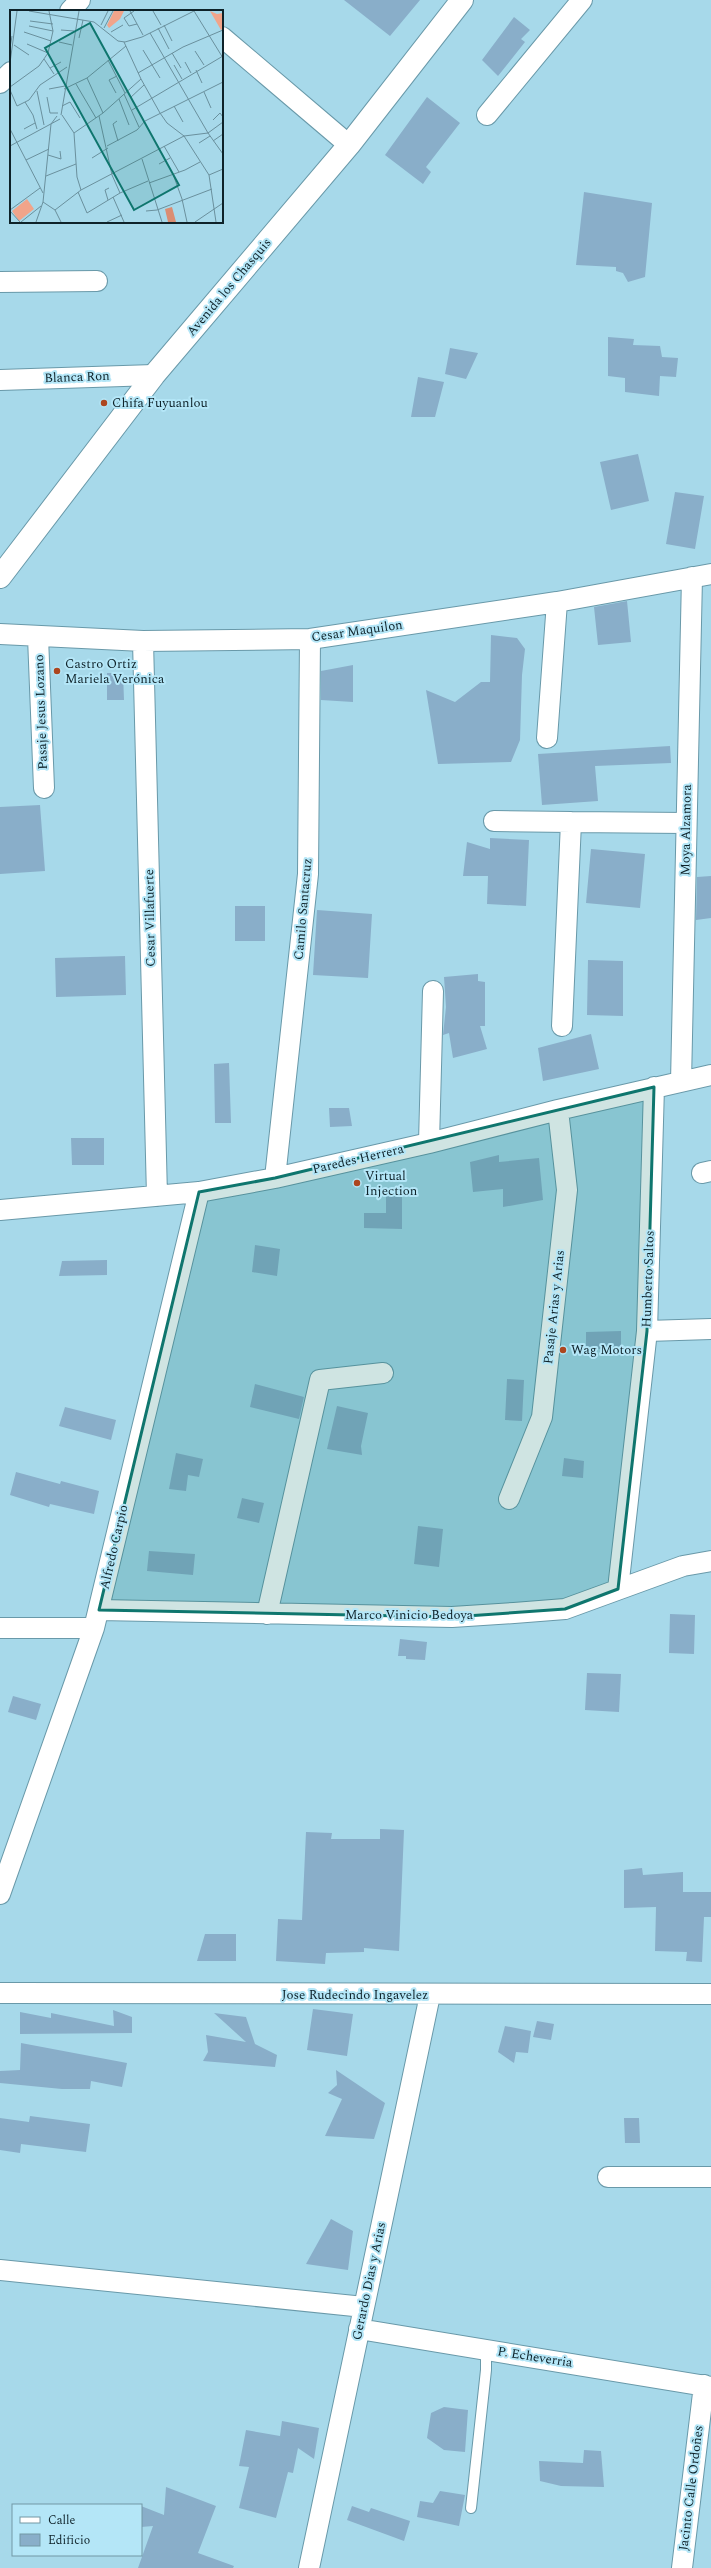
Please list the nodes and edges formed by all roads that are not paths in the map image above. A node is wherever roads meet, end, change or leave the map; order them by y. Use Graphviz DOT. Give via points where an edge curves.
graph roads {
  1 [pos="80,0"];
  2 [pos="462,0"];
  3 [pos="582,0"];
  4 [pos="71,10"];
  5 [pos="223,38"];
  6 [pos="487,116"];
  7 [pos="349,145"];
  8 [pos="97,281"];
  9 [pos="0,282"];
  10 [pos="154,375"];
  11 [pos="0,380"];
  12 [pos="711,574"];
  13 [pos="0,577"];
  14 [pos="692,578"];
  15 [pos="557,602"];
  16 [pos="0,634"];
  17 [pos="38,637"];
  18 [pos="310,638"];
  19 [pos="143,641"];
  20 [pos="547,738"];
  21 [pos="44,788"];
  22 [pos="494,822"];
  23 [pos="570,822"];
  24 [pos="686,823"];
  25 [pos="433,991"];
  26 [pos="562,1026"];
  27 [pos="711,1075"];
  28 [pos="681,1082"];
  29 [pos="654,1087"];
  30 [pos="558,1110"];
  31 [pos="429,1143"];
  32 [pos="275,1178"];
  33 [pos="199,1192"];
  34 [pos="157,1196"];
  35 [pos="0,1210"];
  36 [pos="711,1329"];
  37 [pos="647,1331"];
  38 [pos="382,1373"];
  39 [pos="509,1499"];
  40 [pos="711,1560"];
  41 [pos="618,1589"];
  42 [pos="267,1614"];
  43 [pos="96,1619"];
  44 [pos="0,1628"];
  45 [pos="0,1894"];
  46 [pos="0,1993"];
  47 [pos="711,1994"];
  48 [pos="430,1995"];
  49 [pos="608,2177"];
  50 [pos="711,2177"];
  51 [pos="0,2270"];
  52 [pos="364,2306"];
  53 [pos="359,2329"];
  54 [pos="486,2349"];
  55 [pos="707,2386"];
  56 [pos="471,2508"];
  57 [pos="309,2568"];
  58 [pos="682,2568"];
  1 -- 4 [label="street"];
  2 -- 7 [label="street, Avenida los Chasquis"];
  3 -- 6 [label="street"];
  5 -- 7 [label="street"];
  7 -- 10 [label="street, Avenida los Chasquis"];
  8 -- 9 [label="street"];
  10 -- 11 [label="street, Blanca Ron"];
  10 -- 13 [label="street, Avenida los Chasquis"];
  12 -- 14 [label="street, Cesar Maquilon"];
  14 -- 15 [label="street, Cesar Maquilon"];
  14 -- 24 [label="street, Moya Alzamora"];
  15 -- 18 [label="street, Cesar Maquilon"];
  15 -- 20 [label="street"];
  16 -- 17 [label="street, Cesar Maquilon"];
  17 -- 19 [label="street, Cesar Maquilon"];
  17 -- 21 [label="street, Pasaje Jesus Lozano"];
  18 -- 19 [label="street, Cesar Maquilon"];
  18 -- 32 [label="street, Camilo Santacruz" via="308,874"];
  19 -- 34 [label="street, Cesar Villafuerte"];
  22 -- 23 [label="street"];
  23 -- 24 [label="street"];
  23 -- 26 [label="street"];
  24 -- 28 [label="street, Moya Alzamora"];
  25 -- 31 [label="street"];
  27 -- 28 [label="street, Paredes Herrera"];
  28 -- 29 [label="street, Paredes Herrera"];
  29 -- 30 [label="street, Paredes Herrera"];
  29 -- 37 [label="street, Humberto Saltos"];
  30 -- 31 [label="street, Paredes Herrera"];
  30 -- 39 [label="street, Pasaje Arias y Arias" via="567,1190 542,1417"];
  31 -- 32 [label="street, Paredes Herrera"];
  32 -- 33 [label="street, Paredes Herrera"];
  33 -- 34 [label="street, Paredes Herrera"];
  33 -- 43 [label="street, Alfredo Carpio"];
  34 -- 35 [label="street, Paredes Herrera"];
  36 -- 37 [label="street"];
  37 -- 41 [label="street, Humberto Saltos"];
  38 -- 42 [label="street" via="320,1380"];
  40 -- 41 [label="street, Marco Vinicio Bedoya" via="683,1566"];
  41 -- 42 [label="street, Marco Vinicio Bedoya" via="565,1609 514,1613 452,1617"];
  42 -- 43 [label="street, Marco Vinicio Bedoya"];
  43 -- 44 [label="street, Marco Vinicio Bedoya"];
  43 -- 45 [label="street, Alfredo Carpio"];
  46 -- 48 [label="street, Jose Rudecindo Ingavelez"];
  47 -- 48 [label="street, Jose Rudecindo Ingavelez"];
  48 -- 52 [label="street, Gerardo Dias y Arias" via="412,2090"];
  49 -- 50 [label="street"];
  51 -- 52 [label="street"];
  52 -- 53 [label="street, Gerardo Dias y Arias"];
  53 -- 54 [label="street, P. Echeverria"];
  53 -- 57 [label="street, Gerardo Dias y Arias"];
  54 -- 55 [label="street, P. Echeverria"];
  54 -- 56 [label="lane"];
  55 -- 58 [label="street, Jacinto Calle Ordoñes"];
}
